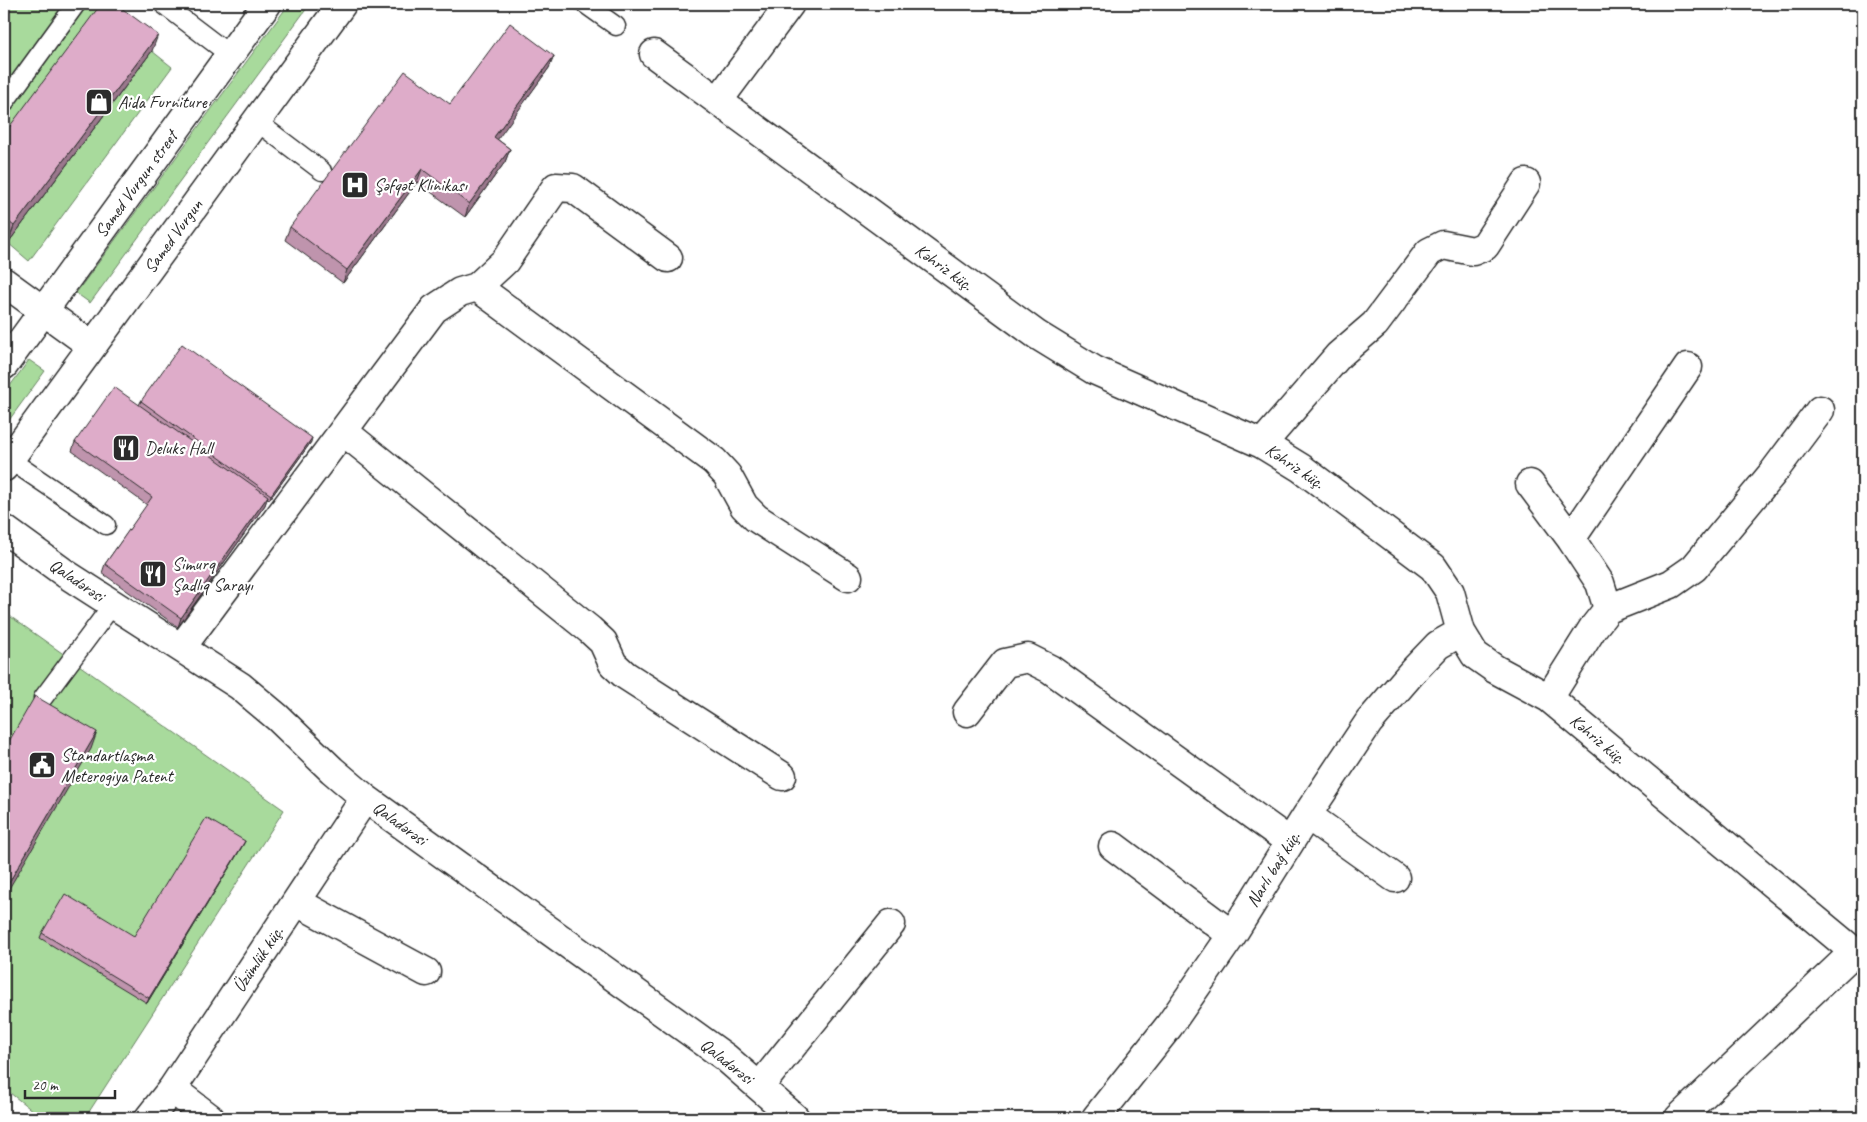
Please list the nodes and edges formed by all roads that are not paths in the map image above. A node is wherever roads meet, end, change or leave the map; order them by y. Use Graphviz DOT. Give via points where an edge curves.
graph roads {
  1 [pos="76,4"];
  2 [pos="163,4"];
  3 [pos="267,4"];
  4 [pos="342,4"];
  5 [pos="586,4"];
  6 [pos="790,4"];
  7 [pos="616,26"];
  8 [pos="654,54"];
  9 [pos="230,55"];
  10 [pos="718,101"];
  11 [pos="4,103"];
  12 [pos="256,121"];
  13 [pos="322,171"];
  14 [pos="1526,183"];
  15 [pos="668,258"];
  16 [pos="4,282"];
  17 [pos="477,287"];
  18 [pos="43,311"];
  19 [pos="92,346"];
  20 [pos="4,365"];
  21 [pos="1688,367"];
  22 [pos="1820,410"];
  23 [pos="343,431"];
  24 [pos="1262,444"];
  25 [pos="7,464"];
  26 [pos="1530,484"];
  27 [pos="106,525"];
  28 [pos="4,529"];
  29 [pos="1571,539"];
  30 [pos="848,576"];
  31 [pos="113,604"];
  32 [pos="1608,609"];
  33 [pos="1461,632"];
  34 [pos="181,648"];
  35 [pos="43,698"];
  36 [pos="1549,698"];
  37 [pos="967,712"];
  38 [pos="782,776"];
  39 [pos="365,798"];
  40 [pos="1307,815"];
  41 [pos="1290,842"];
  42 [pos="1113,846"];
  43 [pos="1395,878"];
  44 [pos="297,902"];
  45 [pos="891,924"];
  46 [pos="1232,935"];
  47 [pos="1858,955"];
  48 [pos="426,972"];
  49 [pos="760,1086"];
  50 [pos="172,1088"];
  51 [pos="149,1118"];
  52 [pos="210,1118"];
  53 [pos="795,1118"];
  54 [pos="1096,1118"];
  55 [pos="1679,1118"];
  1 -- 11 [label="lane"];
  2 -- 9 [label="lane"];
  3 -- 9 [label="street, Samed Vurgun street"];
  4 -- 12 [label="street, Samed Vurgun"];
  5 -- 7 [label="lane"];
  6 -- 10 [label="street"];
  8 -- 10 [label="street, Kəhriz küç."];
  9 -- 18 [label="street, Samed Vurgun street"];
  10 -- 24 [label="street, Kəhriz küç." via="1037,335 1094,370"];
  12 -- 13 [label="lane"];
  12 -- 19 [label="street, Samed Vurgun"];
  14 -- 24 [label="street" via="1485,246 1473,251 1443,245 1429,252 1375,324 1338,355"];
  15 -- 17 [label="street" via="573,188 556,187 505,261"];
  16 -- 18 [label="street"];
  17 -- 23 [label="street" via="460,292 434,309"];
  17 -- 30 [label="street" via="714,461 727,475 744,506 756,518"];
  18 -- 19 [label="street"];
  18 -- 20 [label="street, Samed Vurgun street"];
  19 -- 25 [label="street, Samed Vurgun"];
  21 -- 29 [label="street"];
  22 -- 32 [label="street" via="1694,568 1671,584"];
  23 -- 34 [label="street"];
  23 -- 38 [label="street" via="590,630 603,642 613,664 625,675"];
  24 -- 33 [label="street, Kəhriz küç." via="1301,468 1433,567 1450,592"];
  25 -- 27 [label="lane"];
  26 -- 29 [label="street"];
  28 -- 31 [label="street, Qaladərəsi"];
  29 -- 32 [label="street" via="1600,584"];
  31 -- 34 [label="street, Qaladərəsi"];
  31 -- 35 [label="lane"];
  32 -- 36 [label="street"];
  33 -- 36 [label="street, Kəhriz küç." via="1475,655"];
  33 -- 40 [label="street, Narlı bağ küç." via="1438,645 1369,722"];
  34 -- 39 [label="street, Qaladərəsi" via="240,686"];
  36 -- 47 [label="street, Kəhriz küç."];
  37 -- 41 [label="street" via="1005,663 1028,658 1050,669"];
  39 -- 44 [label="street, Üzümlük küç."];
  39 -- 49 [label="street, Qaladərəsi" via="725,1057"];
  40 -- 41 [label="street, Narlı bağ küç."];
  40 -- 43 [label="street"];
  41 -- 46 [label="street, Narlı bağ küç."];
  42 -- 46 [label="street"];
  44 -- 48 [label="street"];
  44 -- 50 [label="street, Üzümlük küç."];
  45 -- 49 [label="street"];
  46 -- 54 [label="street, Narlı bağ küç." via="1170,1026"];
  47 -- 55 [label="street"];
  49 -- 53 [label="street, Qaladərəsi"];
  50 -- 51 [label="street, Üzümlük küç."];
  50 -- 52 [label="street"];
}
